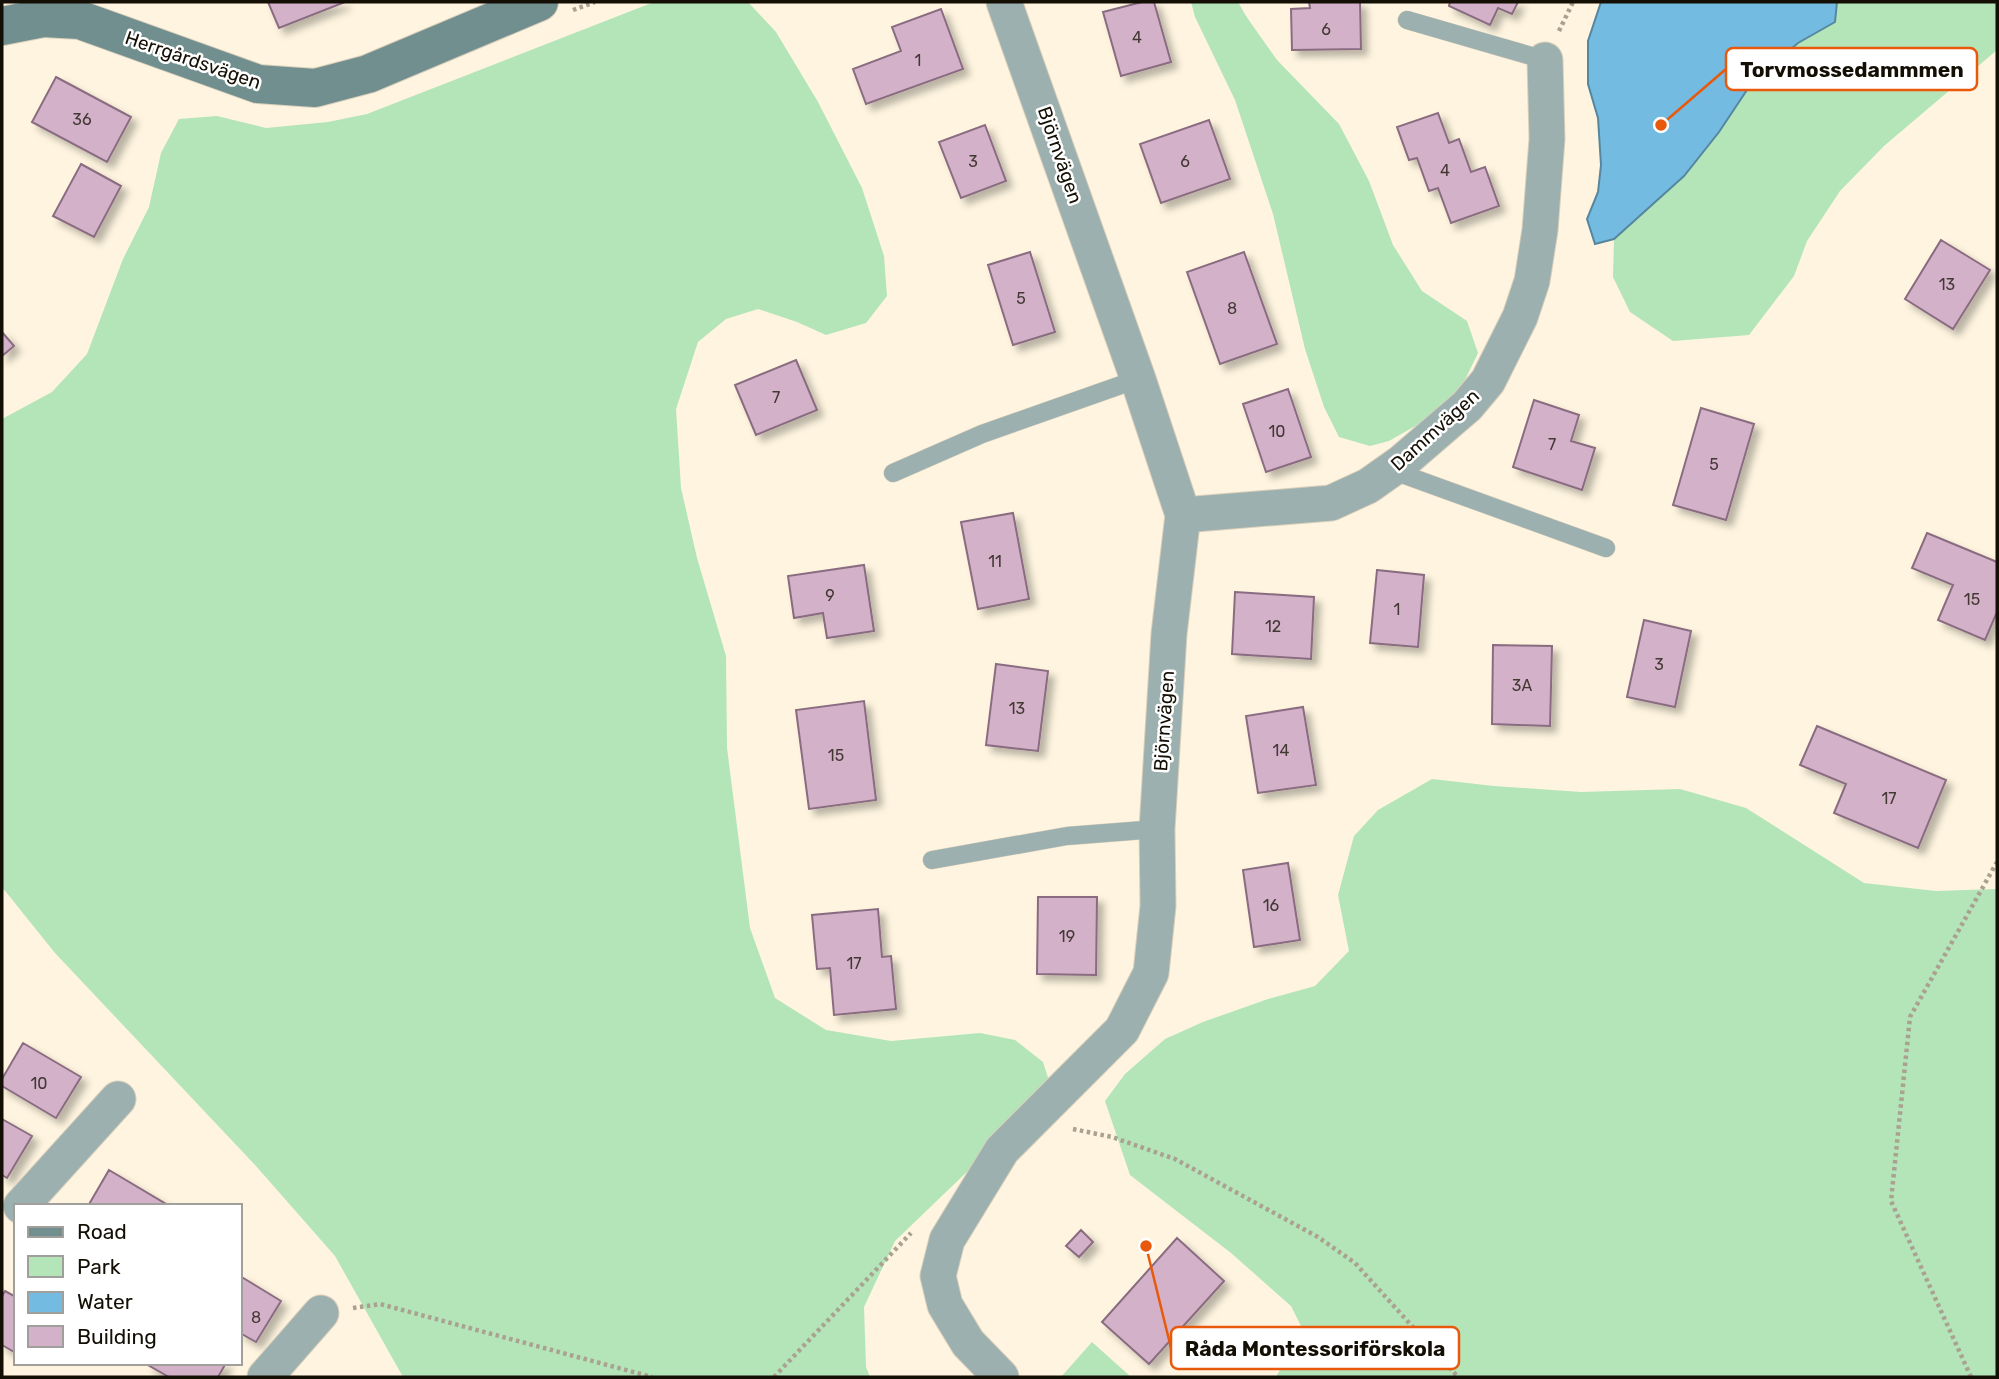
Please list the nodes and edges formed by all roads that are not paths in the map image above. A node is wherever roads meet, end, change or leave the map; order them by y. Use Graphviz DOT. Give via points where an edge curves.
graph roads {
  1 [pos="540,2"];
  2 [pos="1004,2"];
  3 [pos="1407,20"];
  4 [pos="2,26"];
  5 [pos="1545,60"];
  6 [pos="1138,379"];
  7 [pos="1391,470"];
  8 [pos="893,473"];
  9 [pos="1183,515"];
  10 [pos="1606,548"];
  11 [pos="1157,829"];
  12 [pos="932,860"];
  13 [pos="118,1099"];
  14 [pos="24,1204"];
  15 [pos="14,1214"];
  16 [pos="2,1228"];
  17 [pos="321,1313"];
  18 [pos="265,1377"];
  19 [pos="1001,1377"];
  1 -- 4 [label="street, Herrgårdsvägen" via="368,74 315,88 258,84 80,20 43,18"];
  2 -- 6 [label="street, Björnvägen"];
  3 -- 5 [label="lane"];
  5 -- 7 [label="street, Dammvägen" via="1547,139 1540,230 1532,281 1520,317 1489,381 1467,406"];
  6 -- 8 [label="lane" via="982,434"];
  6 -- 9 [label="street, Björnvägen"];
  7 -- 9 [label="street, Dammvägen" via="1331,503"];
  7 -- 10 [label="lane"];
  9 -- 11 [label="street, Björnvägen" via="1169,634"];
  11 -- 12 [label="lane" via="1067,835"];
  11 -- 19 [label="street, Björnvägen" via="1158,906 1151,973 1122,1030 1002,1150 947,1240 938,1276 945,1305 968,1343"];
  13 -- 14 [label="street"];
  15 -- 16 [label="street"];
  17 -- 18 [label="street"];
}
